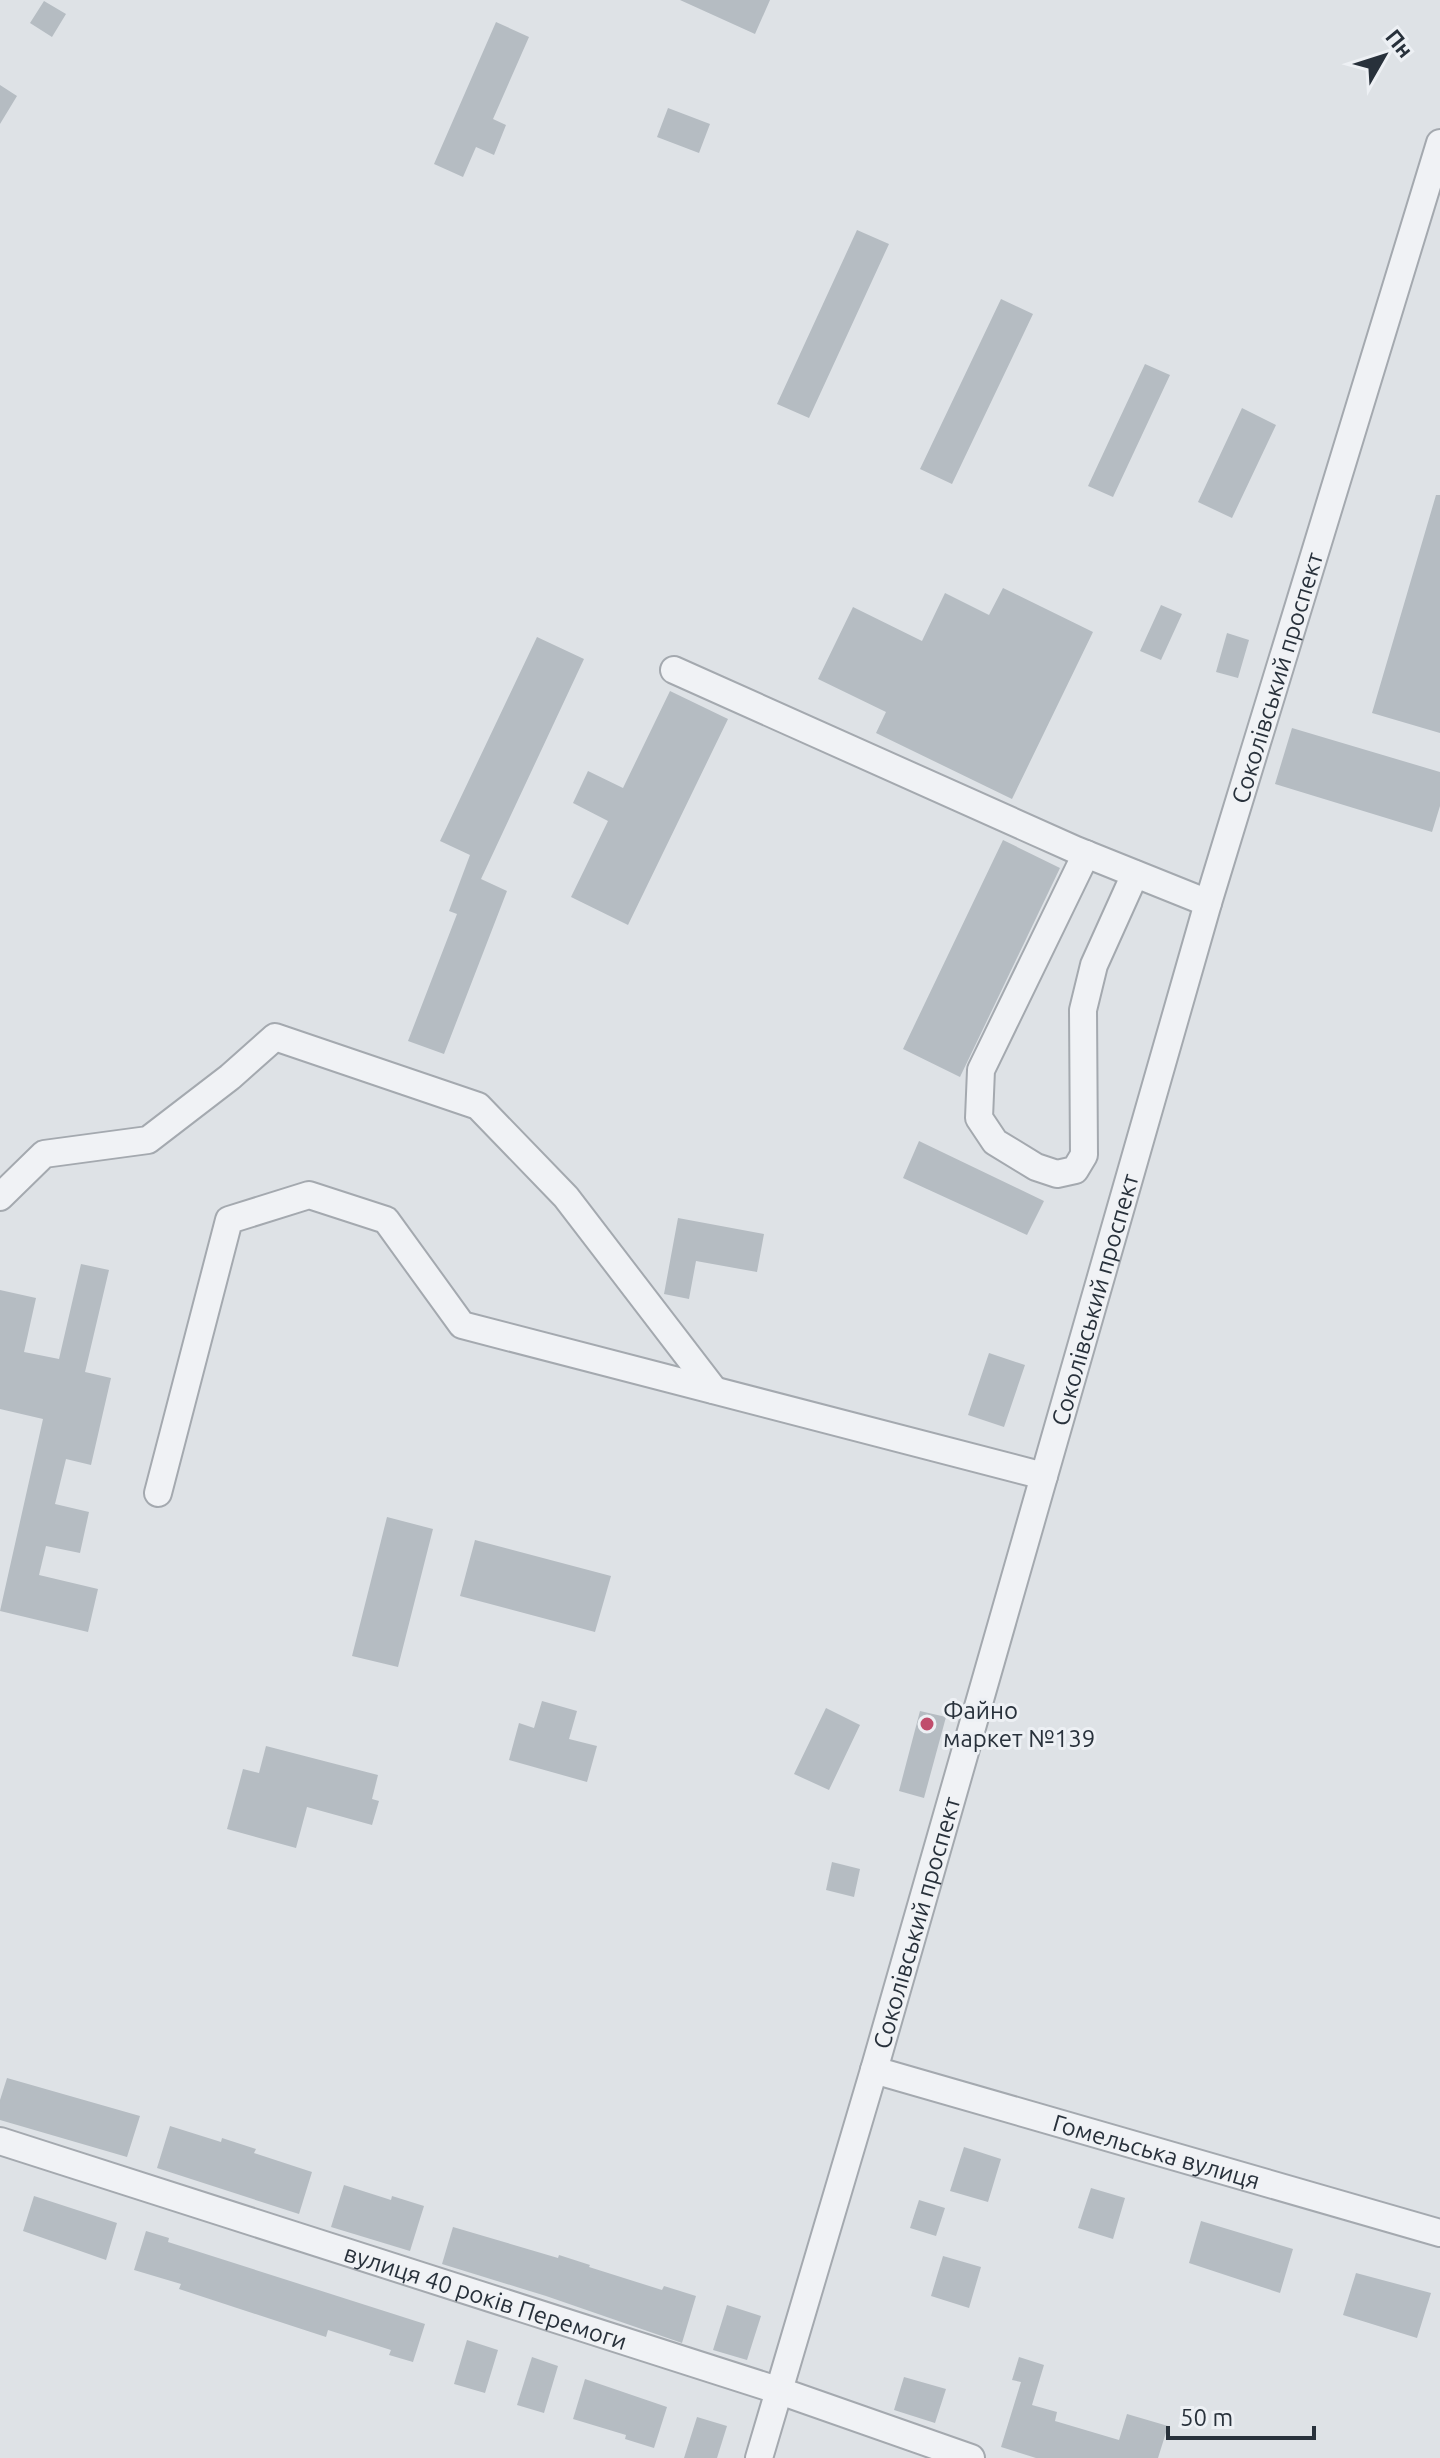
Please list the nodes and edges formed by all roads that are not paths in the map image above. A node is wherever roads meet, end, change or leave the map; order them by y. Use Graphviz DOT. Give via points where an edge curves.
graph roads {
  1 [pos="1440,143"];
  2 [pos="674,670"];
  3 [pos="1086,854"];
  4 [pos="1135,874"];
  5 [pos="1208,903"];
  6 [pos="0,1197"];
  7 [pos="714,1390"];
  8 [pos="1044,1476"];
  9 [pos="158,1493"];
  10 [pos="874,2070"];
  11 [pos="0,2141"];
  12 [pos="1440,2233"];
  13 [pos="780,2391"];
  14 [pos="759,2458"];
  15 [pos="971,2458"];
  1 -- 5 [label="street, Соколівський проспект"];
  2 -- 3 [label="street"];
  3 -- 4 [label="street"];
  3 -- 4 [label="street" via="981,1070 979,1118 995,1142 1057,1174 1075,1170 1084,1155 1083,1010 1094,965"];
  4 -- 5 [label="street"];
  5 -- 8 [label="street, Соколівський проспект"];
  6 -- 7 [label="street" via="44,1154 148,1140 275,1037 478,1106 566,1197"];
  7 -- 8 [label="street"];
  7 -- 9 [label="street" via="462,1325 386,1220 309,1195 229,1220"];
  8 -- 10 [label="street, Соколівський проспект"];
  10 -- 12 [label="street, Гомельська вулиця"];
  10 -- 13 [label="street, Соколівський проспект"];
  11 -- 13 [label="street, вулиця 40 років Перемоги"];
  13 -- 14 [label="street, Соколівський проспект"];
  13 -- 15 [label="street, вулиця 40 років Перемоги"];
}
